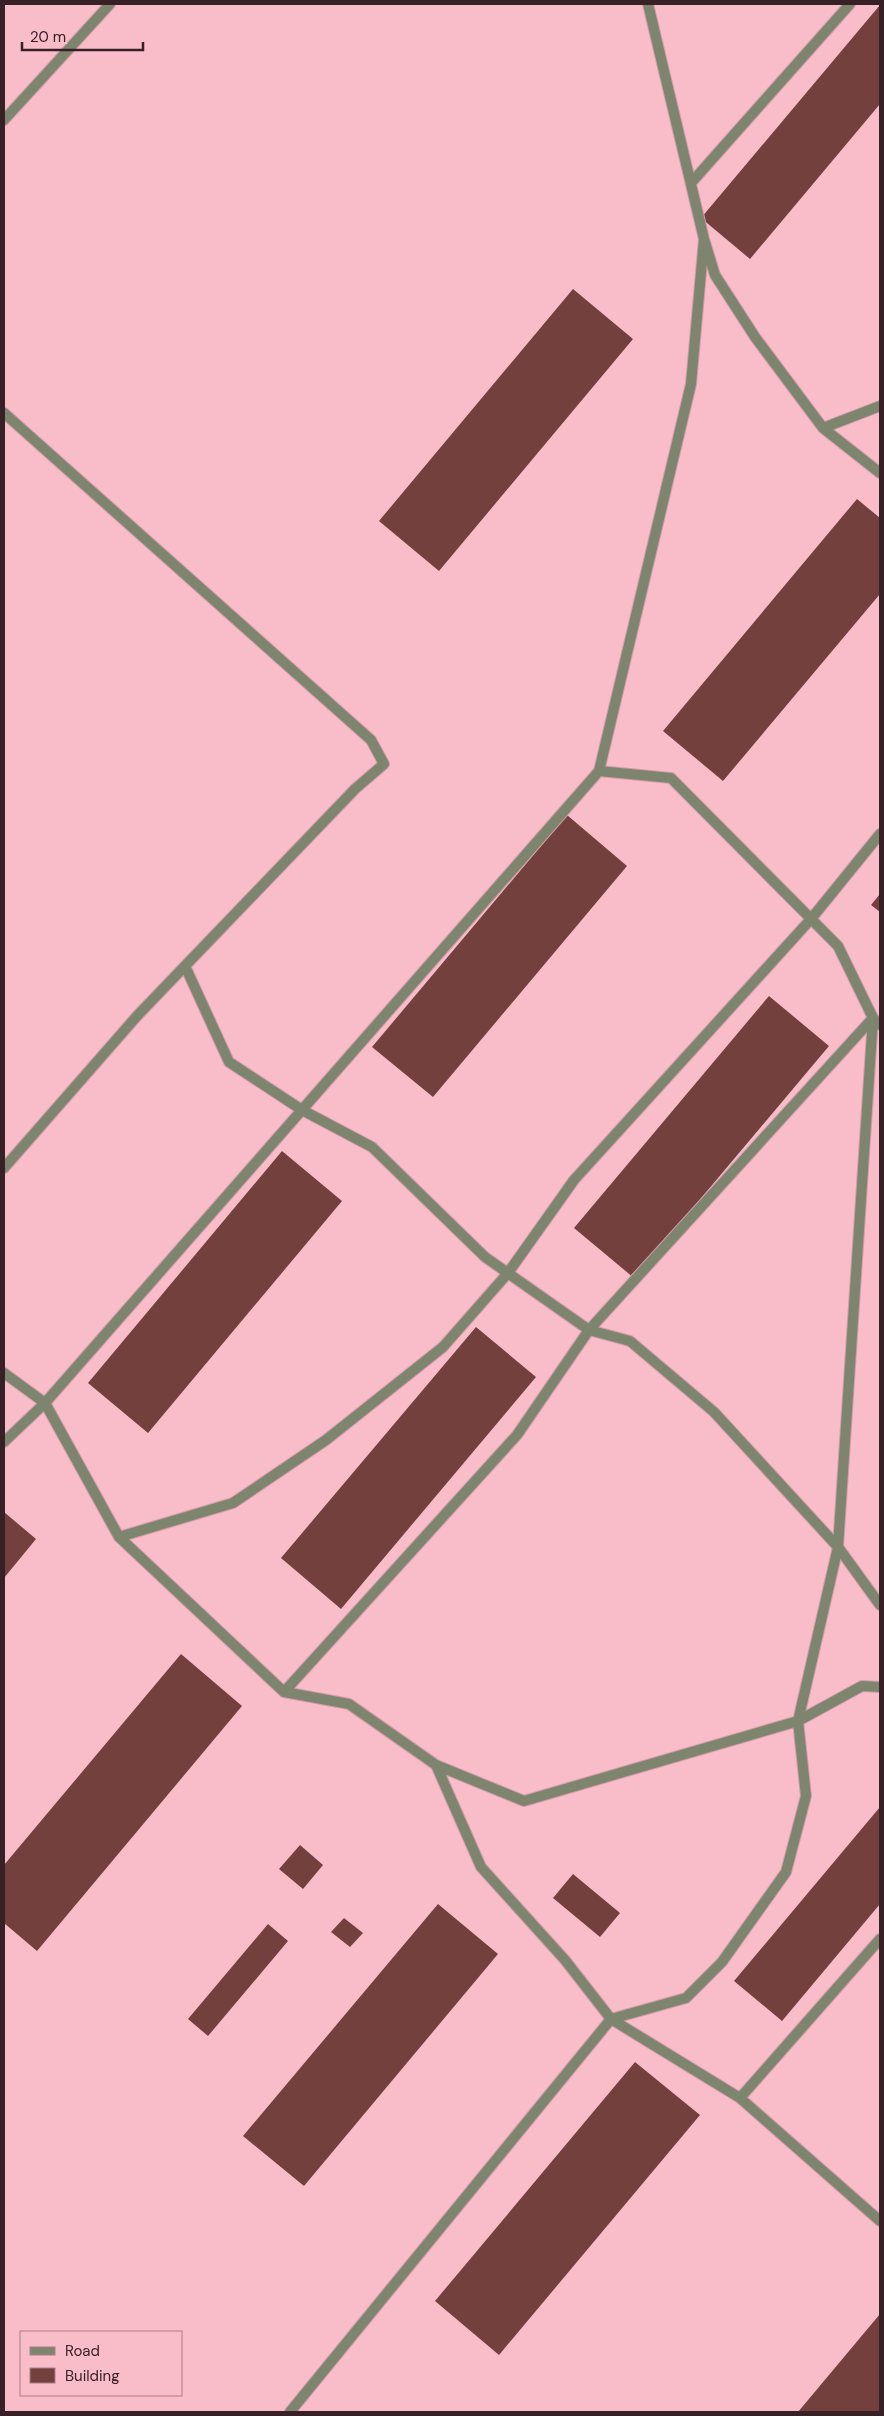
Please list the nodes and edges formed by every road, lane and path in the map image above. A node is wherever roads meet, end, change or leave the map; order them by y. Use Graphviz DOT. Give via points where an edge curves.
graph roads {
  1 [pos="110,4"];
  2 [pos="648,4"];
  3 [pos="850,4"];
  4 [pos="4,120"];
  5 [pos="691,184"];
  6 [pos="704,239"];
  7 [pos="880,406"];
  8 [pos="4,413"];
  9 [pos="823,428"];
  10 [pos="880,474"];
  11 [pos="600,770"];
  12 [pos="880,834"];
  13 [pos="811,919"];
  14 [pos="185,966"];
  15 [pos="876,1022"];
  16 [pos="302,1110"];
  17 [pos="4,1168"];
  18 [pos="508,1273"];
  19 [pos="590,1330"];
  20 [pos="4,1373"];
  21 [pos="45,1403"];
  22 [pos="4,1442"];
  23 [pos="119,1537"];
  24 [pos="838,1547"];
  25 [pos="880,1605"];
  26 [pos="880,1687"];
  27 [pos="284,1692"];
  28 [pos="798,1721"];
  29 [pos="436,1765"];
  30 [pos="880,1939"];
  31 [pos="610,2019"];
  32 [pos="740,2098"];
  33 [pos="880,2221"];
  34 [pos="290,2412"];
  1 -- 4 [label="street"];
  2 -- 5 [label="street"];
  3 -- 5 [label="street"];
  5 -- 6 [label="street"];
  6 -- 9 [label="street" via="715,275 755,337"];
  6 -- 11 [label="street" via="691,384"];
  7 -- 9 [label="street"];
  8 -- 14 [label="street" via="371,740 384,764 355,788"];
  9 -- 10 [label="street"];
  11 -- 13 [label="street" via="671,778"];
  11 -- 16 [label="street"];
  12 -- 13 [label="street"];
  13 -- 15 [label="street" via="838,946"];
  13 -- 18 [label="street" via="574,1180"];
  14 -- 16 [label="street" via="229,1062"];
  14 -- 17 [label="street"];
  15 -- 19 [label="street"];
  15 -- 24 [label="street"];
  16 -- 18 [label="street" via="372,1147 485,1258"];
  16 -- 21 [label="street"];
  18 -- 19 [label="street"];
  18 -- 23 [label="street" via="443,1348 326,1440 233,1504"];
  19 -- 24 [label="street" via="630,1341 714,1412"];
  19 -- 27 [label="street" via="517,1435"];
  20 -- 21 [label="street"];
  21 -- 22 [label="street"];
  21 -- 23 [label="street"];
  23 -- 27 [label="street"];
  24 -- 25 [label="street"];
  24 -- 28 [label="street"];
  26 -- 28 [label="street" via="862,1686"];
  27 -- 29 [label="street" via="349,1704"];
  28 -- 29 [label="street" via="524,1800"];
  28 -- 31 [label="street" via="806,1796 786,1872 722,1962 686,1998"];
  29 -- 31 [label="street" via="481,1867 565,1960"];
  30 -- 32 [label="street"];
  31 -- 32 [label="street"];
  31 -- 34 [label="street"];
  32 -- 33 [label="street"];
}
